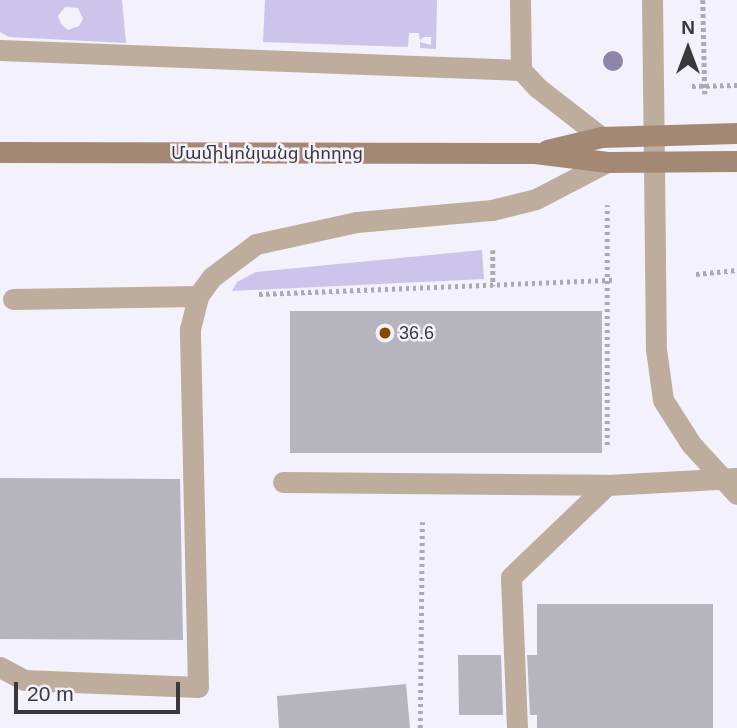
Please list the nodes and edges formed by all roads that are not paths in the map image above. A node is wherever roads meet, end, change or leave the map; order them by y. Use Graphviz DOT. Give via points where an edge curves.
graph roads {
  1 [pos="520,0"];
  2 [pos="652,0"];
  3 [pos="0,50"];
  4 [pos="520,70"];
  5 [pos="737,133"];
  6 [pos="654,134"];
  7 [pos="601,137"];
  8 [pos="0,152"];
  9 [pos="535,153"];
  10 [pos="737,161"];
  11 [pos="607,162"];
  12 [pos="654,164"];
  13 [pos="198,296"];
  14 [pos="13,299"];
  15 [pos="283,482"];
  16 [pos="607,485"];
  17 [pos="733,485"];
  18 [pos="0,667"];
  19 [pos="517,728"];
  1 -- 4 [label="street"];
  2 -- 6 [label="street"];
  3 -- 4 [label="street"];
  4 -- 7 [label="street"];
  5 -- 6 [label="street, Մամիկոնյանց փողոց"];
  6 -- 7 [label="street, Մամիկոնյանց փողոց"];
  6 -- 12 [label="street"];
  7 -- 9 [label="street, Մամիկոնյանց փողոց"];
  8 -- 9 [label="street, Մամիկոնյանց փողոց"];
  9 -- 11 [label="street, Մամիկոնյանց փողոց"];
  10 -- 12 [label="street, Մամիկոնյանց փողոց"];
  11 -- 12 [label="street, Մամիկոնյանց փողոց"];
  11 -- 13 [label="street" via="536,199 492,210 357,222 256,244 212,277"];
  12 -- 17 [label="street" via="656,349 663,400 691,444"];
  13 -- 14 [label="street"];
  13 -- 18 [label="street" via="190,329 198,687 24,680"];
  15 -- 16 [label="street"];
  16 -- 17 [label="street"];
  16 -- 19 [label="street" via="511,577"];
}
